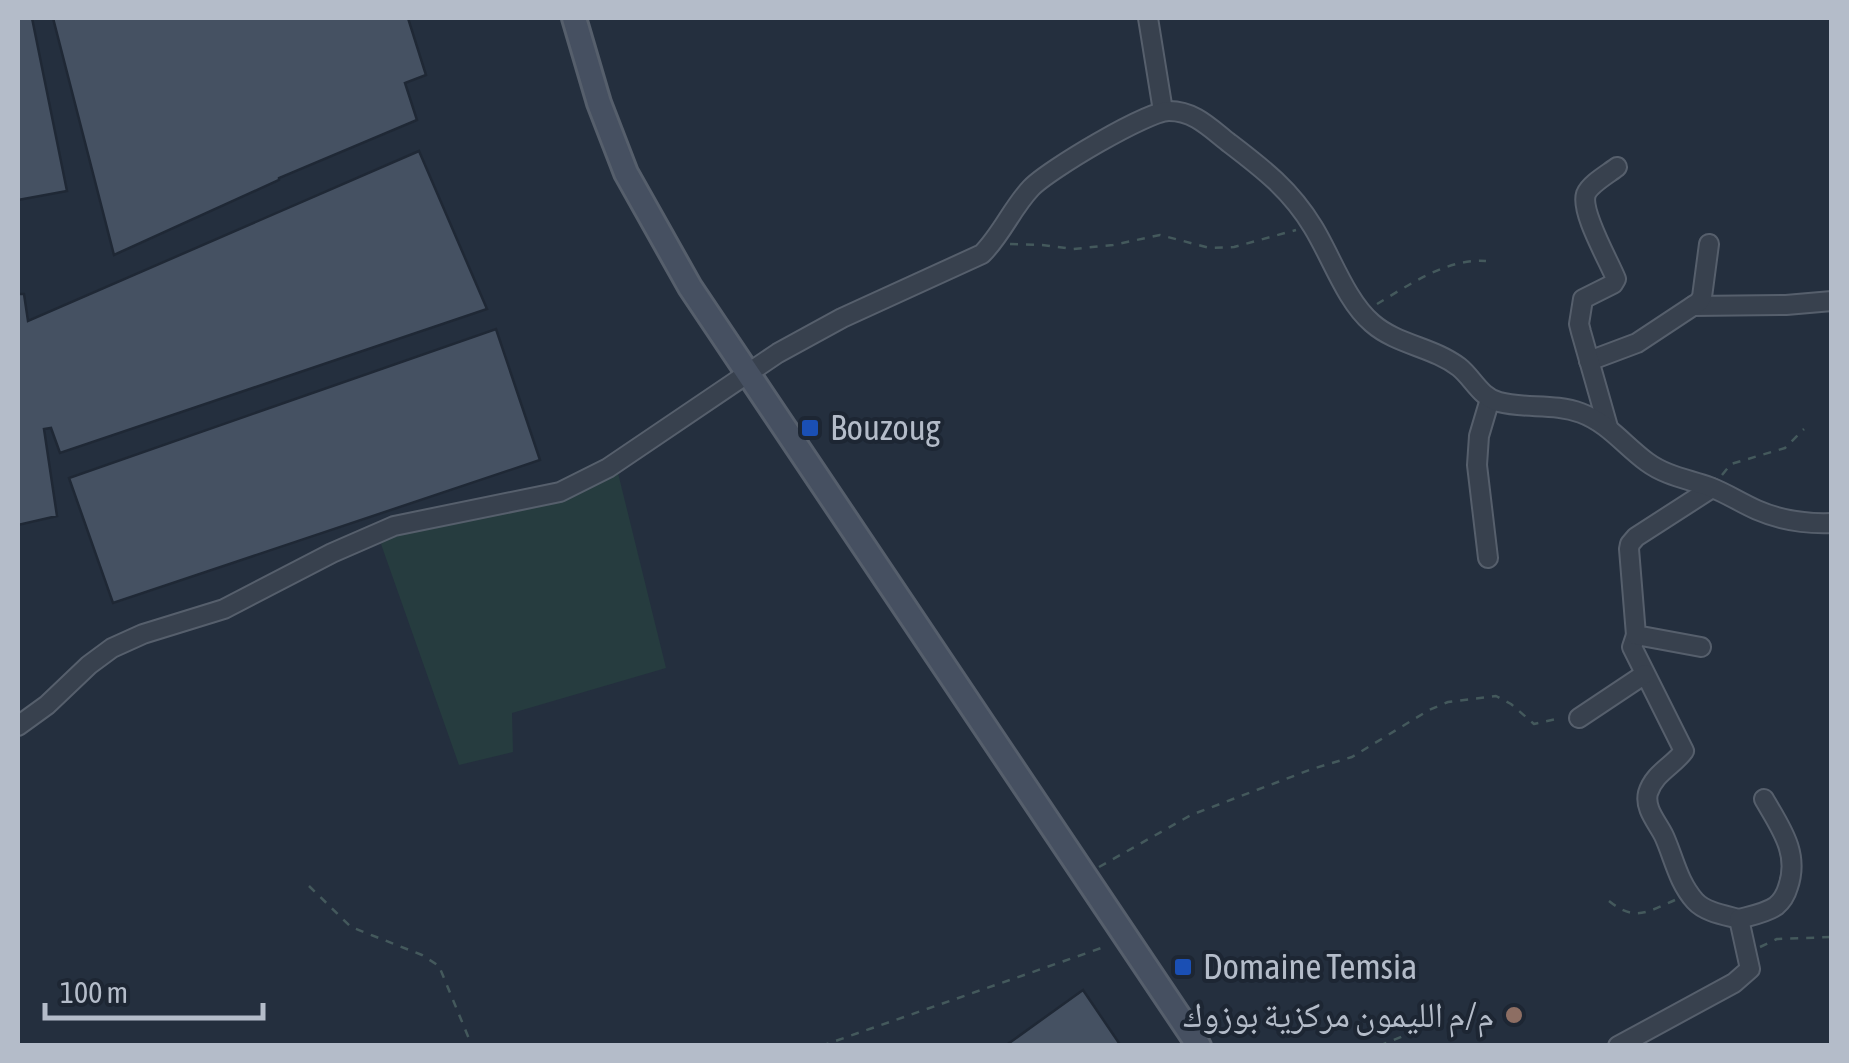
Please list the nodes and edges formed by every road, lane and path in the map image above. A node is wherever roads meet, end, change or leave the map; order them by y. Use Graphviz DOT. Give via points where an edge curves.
graph roads {
  1 [pos="574,18"];
  2 [pos="1148,18"];
  3 [pos="1163,111"];
  4 [pos="1617,168"];
  5 [pos="1312,226"];
  6 [pos="992,244"];
  7 [pos="1709,244"];
  8 [pos="1486,261"];
  9 [pos="1832,301"];
  10 [pos="1693,306"];
  11 [pos="1363,313"];
  12 [pos="1589,361"];
  13 [pos="748,374"];
  14 [pos="1490,398"];
  15 [pos="1608,427"];
  16 [pos="1804,429"];
  17 [pos="1712,488"];
  18 [pos="1832,523"];
  19 [pos="1488,558"];
  20 [pos="1636,635"];
  21 [pos="1701,648"];
  22 [pos="1644,674"];
  23 [pos="1579,718"];
  24 [pos="18,726"];
  25 [pos="1764,799"];
  26 [pos="1084,875"];
  27 [pos="309,886"];
  28 [pos="1690,894"];
  29 [pos="1609,900"];
  30 [pos="1738,919"];
  31 [pos="1832,937"];
  32 [pos="1128,939"];
  33 [pos="1748,953"];
  34 [pos="1428,1026"];
  35 [pos="472,1046"];
  36 [pos="821,1046"];
  37 [pos="1199,1046"];
  38 [pos="1379,1046"];
  39 [pos="1618,1046"];
  1 -- 13 [label="main road" via="626,172"];
  2 -- 3 [label="street"];
  3 -- 5 [label="street" via="1199,118 1282,184"];
  3 -- 6 [label="street" via="1048,173"];
  4 -- 12 [label="street" via="1586,194 1595,235 1616,279 1582,300 1579,324"];
  5 -- 6 [label="path" via="1234,247 1160,235 1074,249"];
  5 -- 11 [label="street"];
  6 -- 13 [label="street" via="842,318"];
  7 -- 10 [label="street" via="1702,297"];
  8 -- 11 [label="path" via="1445,267"];
  9 -- 10 [label="street"];
  10 -- 12 [label="street" via="1638,344"];
  11 -- 14 [label="street" via="1386,333 1460,368"];
  12 -- 15 [label="street"];
  13 -- 24 [label="street" via="608,468 560,492 394,526 224,609 112,648"];
  13 -- 26 [label="main road"];
  14 -- 15 [label="street" via="1560,407"];
  14 -- 19 [label="street" via="1477,465"];
  15 -- 17 [label="street" via="1663,472"];
  16 -- 17 [label="path" via="1785,448 1730,464"];
  17 -- 18 [label="street" via="1760,512"];
  17 -- 20 [label="street" via="1630,544"];
  20 -- 21 [label="street"];
  20 -- 22 [label="street" via="1632,646"];
  22 -- 23 [label="street"];
  22 -- 28 [label="street" via="1683,748 1647,796"];
  23 -- 26 [label="path" via="1534,724 1496,696 1448,702 1352,757 1191,815"];
  25 -- 30 [label="street" via="1790,847 1791,877 1776,906"];
  26 -- 32 [label="main road"];
  27 -- 35 [label="path" via="351,927 440,966"];
  28 -- 29 [label="path" via="1639,914"];
  28 -- 30 [label="street" via="1702,906"];
  30 -- 33 [label="street"];
  31 -- 33 [label="path" via="1776,939"];
  32 -- 36 [label="path"];
  32 -- 37 [label="main road"];
  33 -- 39 [label="street" via="1750,969 1740,979"];
  34 -- 38 [label="path"];
}
